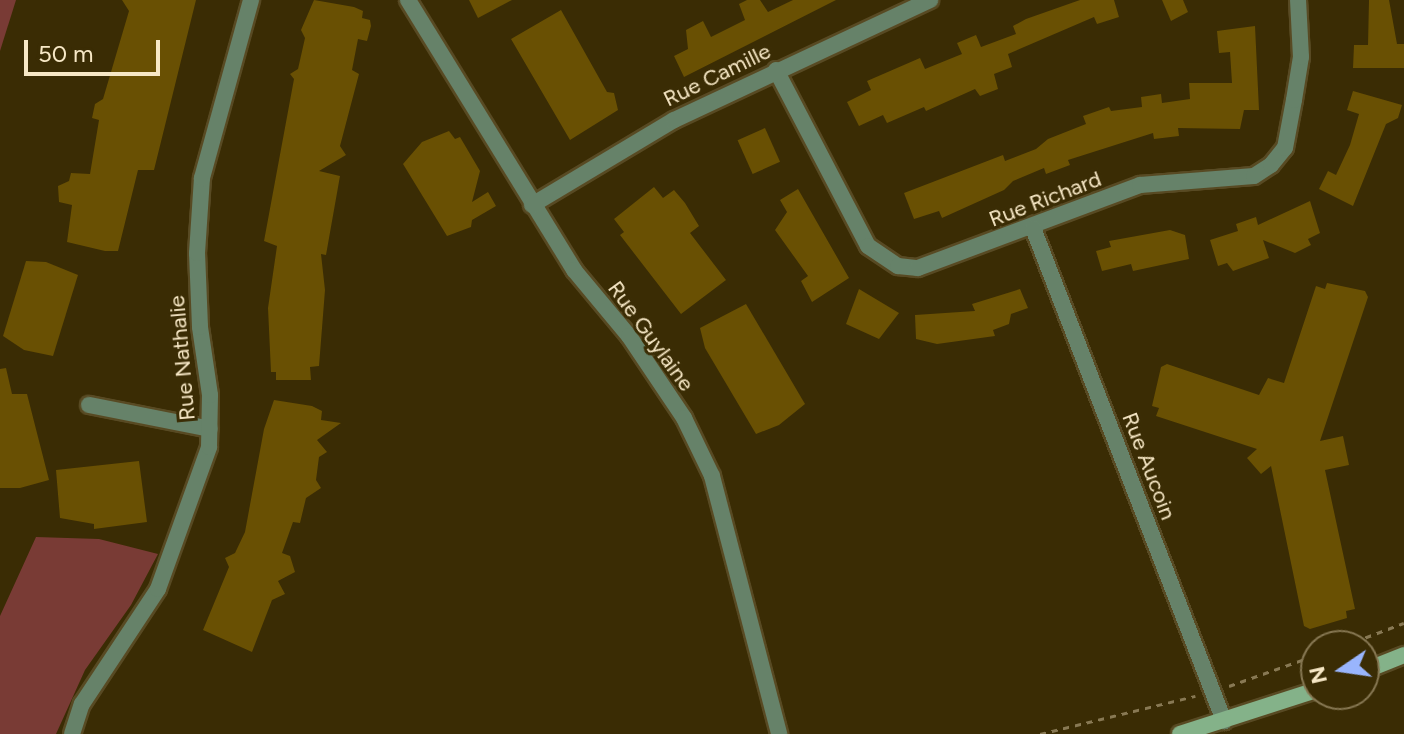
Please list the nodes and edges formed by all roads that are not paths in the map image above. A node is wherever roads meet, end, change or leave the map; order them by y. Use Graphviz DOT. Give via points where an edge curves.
graph roads {
  1 [pos="251,0"];
  2 [pos="408,0"];
  3 [pos="930,0"];
  4 [pos="1298,0"];
  5 [pos="776,70"];
  6 [pos="532,205"];
  7 [pos="1033,228"];
  8 [pos="89,405"];
  9 [pos="210,429"];
  10 [pos="1404,655"];
  11 [pos="1380,665"];
  12 [pos="1300,695"];
  13 [pos="1224,721"];
  14 [pos="72,734"];
  15 [pos="779,734"];
  16 [pos="1180,734"];
  1 -- 9 [label="street, Rue Nathalie" via="202,178 197,253"];
  2 -- 6 [label="street, Rue Guylaine"];
  3 -- 5 [label="street, Rue Camille"];
  4 -- 7 [label="street, Rue Richard" via="1301,57 1294,100 1285,148 1271,165 1254,176 1140,185"];
  5 -- 6 [label="street, Rue Camille" via="674,120"];
  5 -- 7 [label="street, Rue Richard" via="868,246 883,259 918,268"];
  6 -- 15 [label="street, Rue Guylaine" via="676,406 712,476"];
  7 -- 13 [label="street, Rue Aucoin"];
  8 -- 9 [label="street"];
  9 -- 14 [label="street, Rue Nathalie" via="188,517 158,589 82,704"];
  10 -- 11 [label="main road"];
  12 -- 13 [label="main road"];
  13 -- 16 [label="main road"];
}
